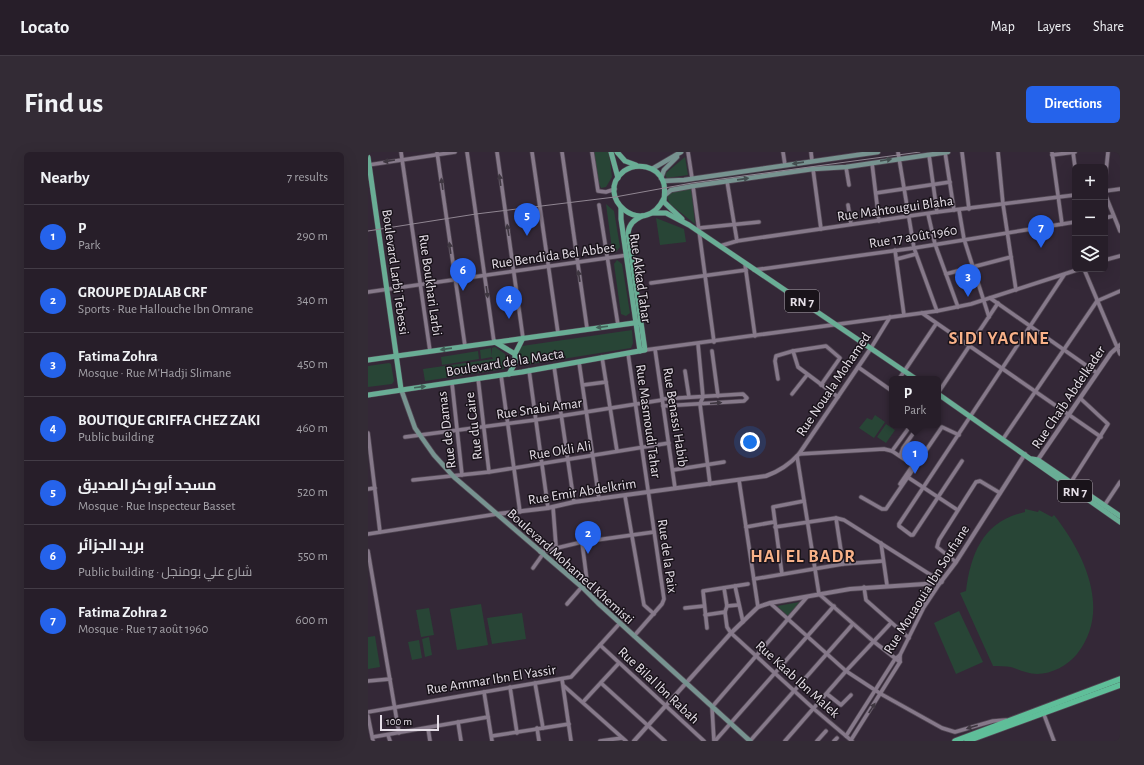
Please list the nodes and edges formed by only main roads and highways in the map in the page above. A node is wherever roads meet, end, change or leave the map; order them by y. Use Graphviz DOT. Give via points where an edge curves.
graph roads {
  1 [pos="611,152"];
  2 [pos="617,152"];
  3 [pos="681,152"];
  4 [pos="878,152"];
  5 [pos="947,152"];
  6 [pos="368,157"];
  7 [pos="368,165"];
  8 [pos="637,166"];
  9 [pos="652,169"];
  10 [pos="618,178"];
  11 [pos="662,179"];
  12 [pos="664,197"];
  13 [pos="621,208"];
  14 [pos="652,213"];
  15 [pos="642,216"];
  16 [pos="689,225"];
  17 [pos="628,255"];
  18 [pos="638,322"];
  19 [pos="523,338"];
  20 [pos="494,342"];
  21 [pos="643,351"];
  22 [pos="515,354"];
  23 [pos="396,355"];
  24 [pos="368,360"];
  25 [pos="515,363"];
  26 [pos="522,372"];
  27 [pos="509,374"];
  28 [pos="912,376"];
  29 [pos="401,390"];
  30 [pos="368,395"];
  31 [pos="941,395"];
  32 [pos="1037,462"];
  33 [pos="1103,507"];
  34 [pos="1120,516"];
  35 [pos="1120,522"];
  36 [pos="1120,679"];
  37 [pos="1120,684"];
  38 [pos="1042,711"];
  39 [pos="1015,721"];
  40 [pos="750,741"];
  41 [pos="955,741"];
  42 [pos="967,741"];
  1 -- 10 [label="main road"];
  2 -- 8 [label="main road" via="625,161"];
  3 -- 9 [label="main road"];
  3 -- 11 [label="main road" via="664,170"];
  4 -- 11 [label="main road, one-way" via="692,178"];
  12 -- 5 [label="main road, one-way" via="671,190 693,186"];
  6 -- 7 [label="main road, Boulevard Larbi Tebessi"];
  7 -- 23 [label="main road, Boulevard Larbi Tebessi"];
  8 -- 9 [label="main road"];
  8 -- 10 [label="main road" via="626,170"];
  9 -- 11 [label="main road"];
  10 -- 13 [label="main road" via="614,189"];
  11 -- 12 [label="main road"];
  12 -- 14 [label="main road"];
  12 -- 16 [label="main road, RN 7" via="667,206"];
  13 -- 15 [label="main road" via="631,214"];
  13 -- 17 [label="main road, Rue Akkad Tahar"];
  14 -- 15 [label="main road"];
  14 -- 16 [label="main road, RN 7" via="666,213"];
  15 -- 17 [label="main road, Rue Akkad Tahar" via="634,220 628,229"];
  16 -- 28 [label="main road, RN 7" via="700,230 745,264"];
  17 -- 18 [label="main road, Rue Akkad Tahar"];
  18 -- 19 [label="main road, one-way"];
  18 -- 21 [label="main road, Rue Akkad Tahar"];
  19 -- 20 [label="main road"];
  19 -- 22 [label="main road"];
  20 -- 22 [label="main road"];
  20 -- 23 [label="main road, one-way"];
  21 -- 26 [label="main road, Boulevard de la Macta"];
  22 -- 25 [label="main road"];
  23 -- 24 [label="main road"];
  23 -- 29 [label="main road, Boulevard Larbi Tebessi"];
  25 -- 26 [label="main road"];
  25 -- 27 [label="main road"];
  26 -- 27 [label="main road, Boulevard de la Macta"];
  29 -- 27 [label="main road, Boulevard de la Macta, one-way"];
  29 -- 30 [label="main road, Boulevard de la Macta"];
  29 -- 40 [label="main road, Boulevard Mohamed Khemisti" via="418,435 454,477 583,588"];
  31 -- 32 [label="main road, RN 7"];
  32 -- 33 [label="main road, RN 7"];
  32 -- 33 [label="main road, RN 7" via="1071,482"];
  33 -- 34 [label="main road, RN 7"];
  33 -- 35 [label="main road, RN 7"];
  36 -- 38 [label="highway"];
  37 -- 38 [label="highway"];
  38 -- 39 [label="highway"];
  39 -- 41 [label="highway"];
  39 -- 42 [label="highway"];
}
